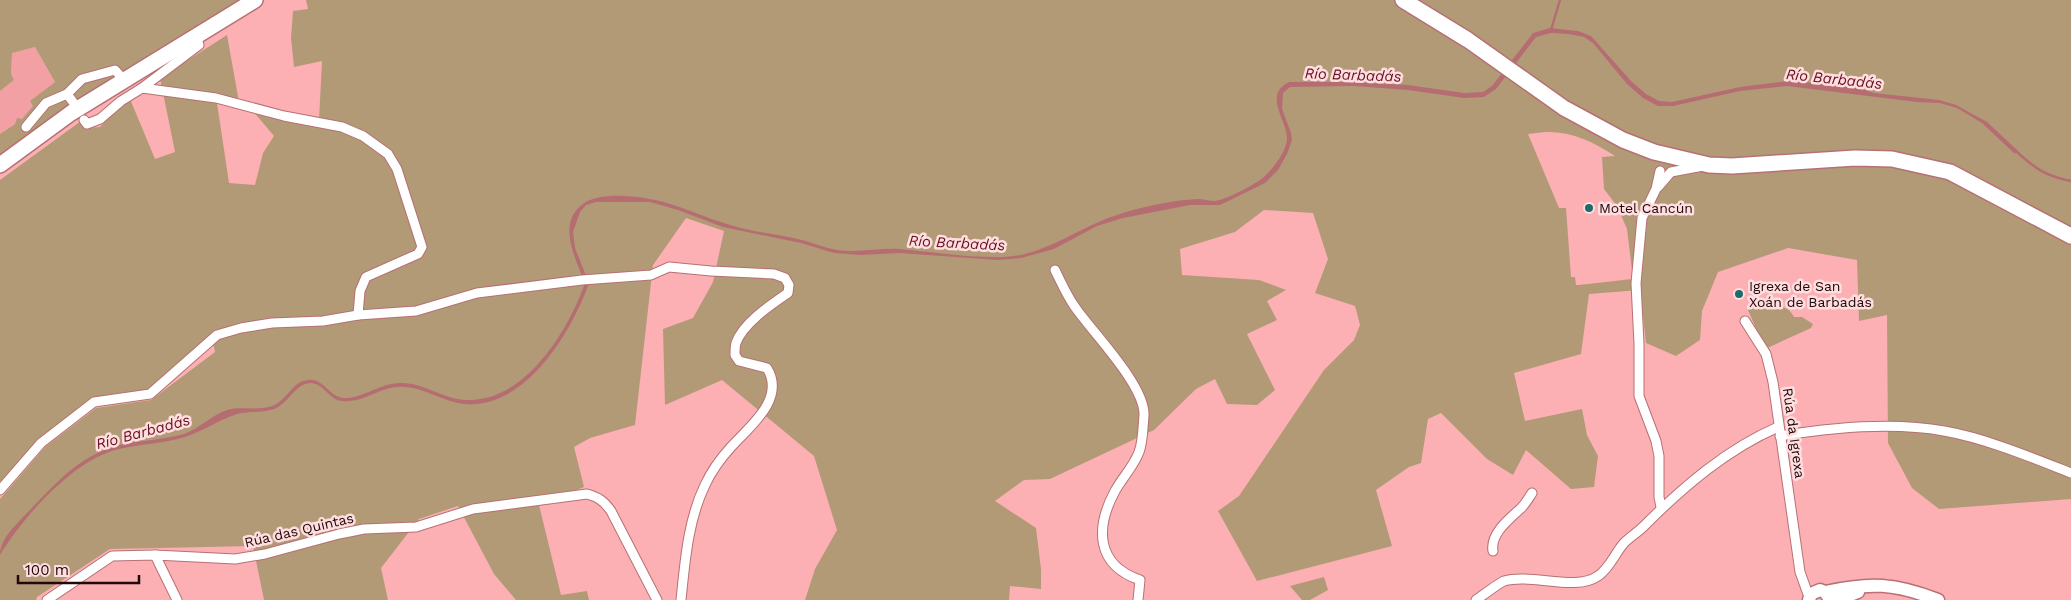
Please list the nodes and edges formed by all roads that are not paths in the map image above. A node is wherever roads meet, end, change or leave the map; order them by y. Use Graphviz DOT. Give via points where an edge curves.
graph roads {
  1 [pos="254,0"];
  2 [pos="1403,0"];
  3 [pos="196,36"];
  4 [pos="124,80"];
  5 [pos="142,88"];
  6 [pos="67,94"];
  7 [pos="73,102"];
  8 [pos="84,120"];
  9 [pos="26,127"];
  10 [pos="1654,152"];
  11 [pos="1678,158"];
  12 [pos="0,165"];
  13 [pos="1709,165"];
  14 [pos="1660,171"];
  15 [pos="1671,172"];
  16 [pos="1656,189"];
  17 [pos="2071,236"];
  18 [pos="1055,270"];
  19 [pos="358,315"];
  20 [pos="1745,320"];
  21 [pos="1779,432"];
  22 [pos="2071,473"];
  23 [pos="0,490"];
  24 [pos="1532,493"];
  25 [pos="1661,508"];
  26 [pos="1493,551"];
  27 [pos="154,555"];
  28 [pos="1889,586"];
  29 [pos="1818,596"];
  30 [pos="1934,599"];
  31 [pos="47,600"];
  32 [pos="177,600"];
  33 [pos="657,600"];
  34 [pos="681,600"];
  35 [pos="1138,600"];
  36 [pos="1476,600"];
  37 [pos="1838,600"];
  1 -- 3 [label="main road"];
  2 -- 10 [label="main road" via="1468,40 1564,108 1623,140"];
  3 -- 4 [label="main road"];
  3 -- 5 [label="street" via="200,45"];
  4 -- 6 [label="street" via="115,70 82,79"];
  4 -- 12 [label="main road" via="71,113"];
  5 -- 8 [label="street" via="120,100 100,119 87,124"];
  5 -- 19 [label="street" via="216,98 342,128 362,136 388,154 397,169 422,247 418,254 366,277 360,291"];
  6 -- 7 [label="street"];
  6 -- 9 [label="street" via="46,103"];
  10 -- 11 [label="main road"];
  10 -- 14 [label="street"];
  11 -- 13 [label="main road"];
  11 -- 15 [label="street"];
  13 -- 15 [label="street"];
  13 -- 17 [label="main road" via="1892,159 1950,172"];
  14 -- 15 [label="street"];
  14 -- 16 [label="street"];
  15 -- 16 [label="street"];
  16 -- 25 [label="street" via="1642,218 1636,283 1639,396 1658,449"];
  18 -- 35 [label="street" via="1073,306 1134,385 1144,412 1140,452 1115,490 1103,524 1104,546 1109,560 1126,574 1140,580"];
  19 -- 23 [label="street" via="323,321 272,323 217,335 150,394 94,402 41,443"];
  19 -- 34 [label="street" via="416,311 477,293 651,275 669,267 774,274 785,278 788,292 768,306 736,343 735,355 739,361 768,368 774,388 764,411 705,484 688,541"];
  20 -- 21 [label="street, Rúa da Igrexa" via="1766,354 1778,409"];
  21 -- 22 [label="street" via="1874,427 1930,429 1969,437"];
  21 -- 25 [label="street" via="1735,449"];
  21 -- 29 [label="street, Rúa da Igrexa" via="1798,556"];
  24 -- 26 [label="street" via="1505,521 1492,542"];
  25 -- 36 [label="street" via="1624,543 1597,577 1574,582 1512,579"];
  27 -- 31 [label="street, Rúa das Quintas" via="112,556"];
  27 -- 32 [label="street"];
  27 -- 33 [label="street, Rúa das Quintas" via="235,559 347,532 416,527 473,510 587,494 597,496 611,511"];
  28 -- 29 [label="street" via="1867,585"];
  28 -- 30 [label="street"];
  28 -- 37 [label="street"];
}
